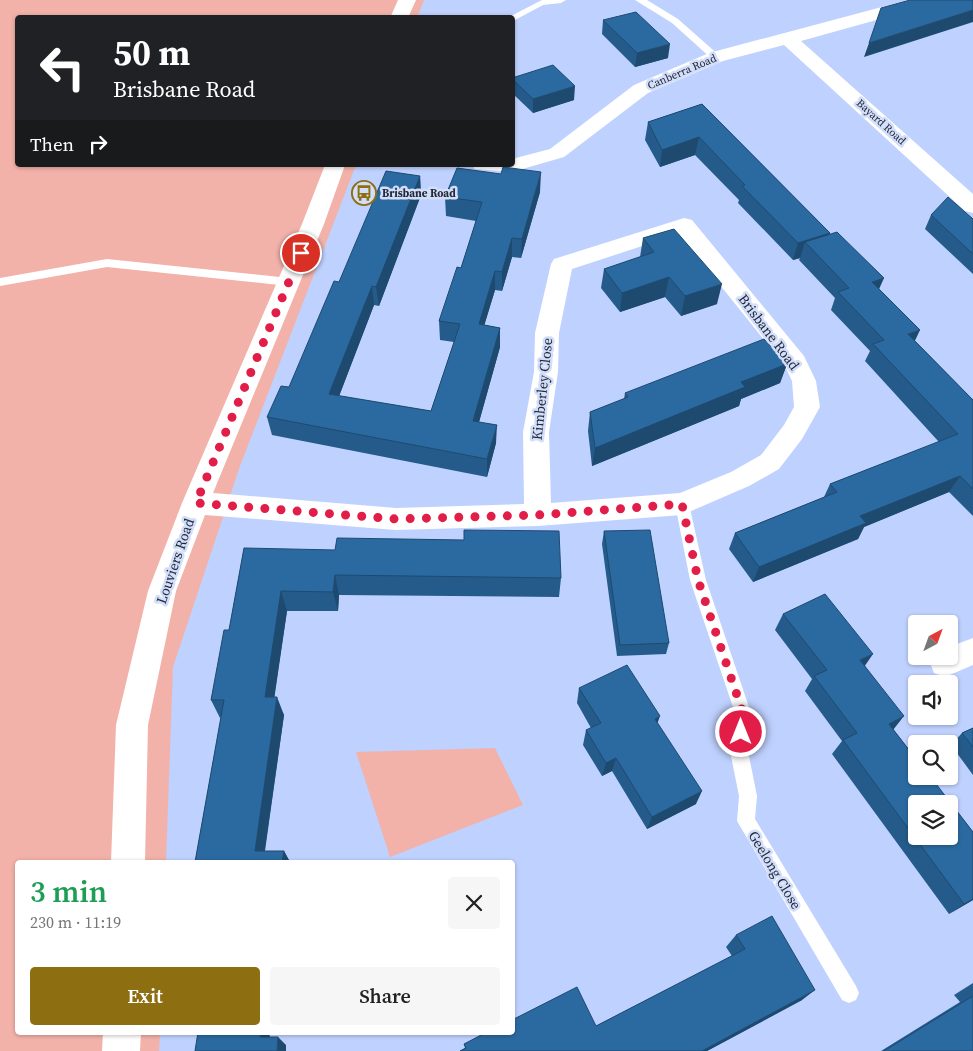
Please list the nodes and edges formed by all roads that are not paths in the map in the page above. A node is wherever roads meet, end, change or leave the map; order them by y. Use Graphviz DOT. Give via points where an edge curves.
graph roads {
  1 [pos="407,0"];
  2 [pos="561,0"];
  3 [pos="641,0"];
  4 [pos="928,0"];
  5 [pos="400,15"];
  6 [pos="515,16"];
  7 [pos="788,39"];
  8 [pos="716,57"];
  9 [pos="515,165"];
  10 [pos="335,167"];
  11 [pos="973,206"];
  12 [pos="562,264"];
  13 [pos="0,282"];
  14 [pos="288,282"];
  15 [pos="196,503"];
  16 [pos="682,504"];
  17 [pos="538,515"];
  18 [pos="973,651"];
  19 [pos="958,658"];
  20 [pos="128,860"];
  21 [pos="849,993"];
  22 [pos="122,1035"];
  23 [pos="121,1051"];
  1 -- 5 [label="street"];
  2 -- 6 [label="lane" via="541,3"];
  3 -- 8 [label="lane" via="675,21"];
  4 -- 7 [label="street, Canberra Road"];
  7 -- 8 [label="street, Canberra Road"];
  7 -- 11 [label="street, Bayard Road"];
  8 -- 9 [label="street, Canberra Road" via="641,90 557,153"];
  10 -- 14 [label="street, Louviers Road"];
  12 -- 16 [label="street, Brisbane Road" via="684,225 794,362 804,381 806,407 793,432 770,462"];
  12 -- 17 [label="street, Kimberley Close" via="548,333 546,372 536,432"];
  13 -- 14 [label="lane" via="107,263"];
  14 -- 15 [label="street, Louviers Road"];
  15 -- 17 [label="street, Brisbane Road" via="388,518"];
  15 -- 20 [label="street, Louviers Road" via="159,604 132,725"];
  16 -- 17 [label="street, Brisbane Road"];
  16 -- 21 [label="lane, Geelong Close" via="698,580 743,713 739,751 748,796 746,821"];
  18 -- 19 [label="street"];
  22 -- 23 [label="street"];
}
